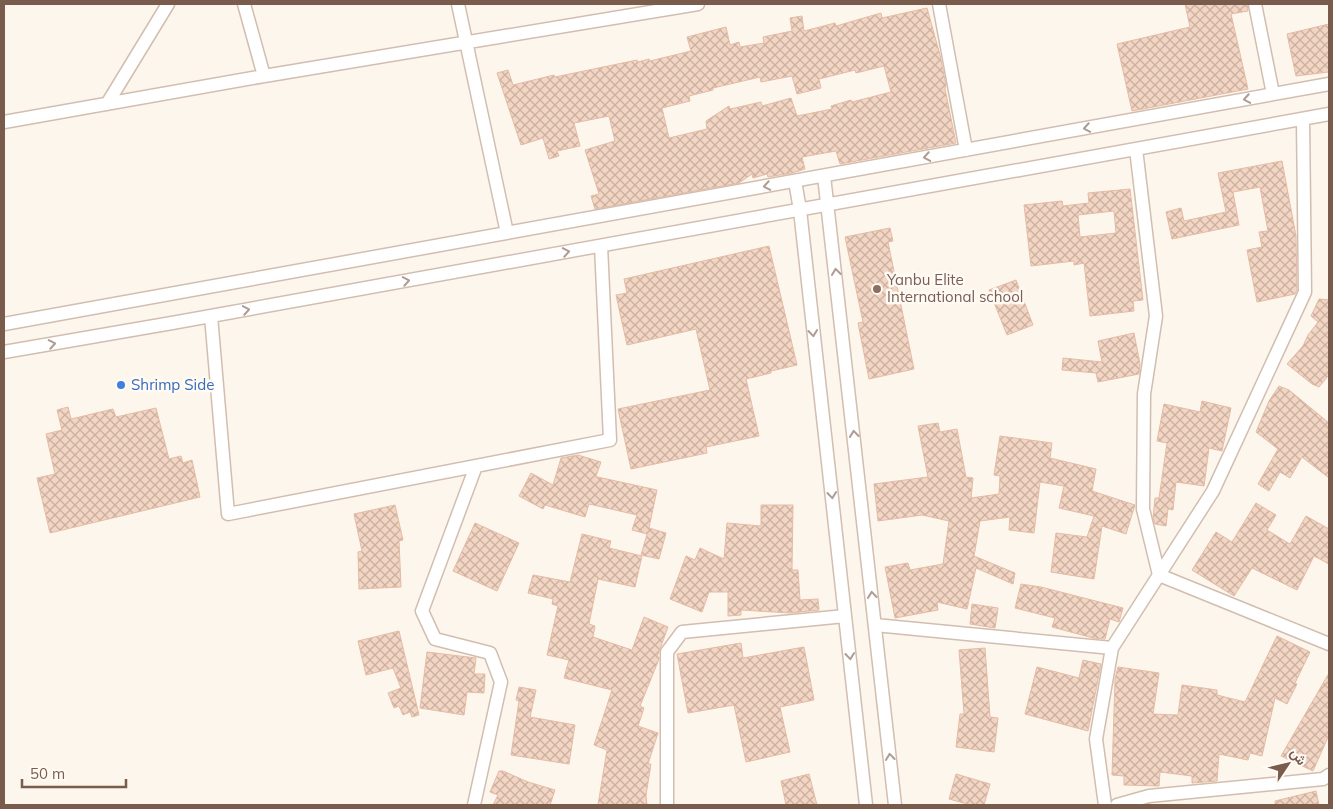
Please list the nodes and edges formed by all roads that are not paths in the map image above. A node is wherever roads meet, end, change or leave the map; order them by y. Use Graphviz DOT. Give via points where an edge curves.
graph roads {
  1 [pos="168,4"];
  2 [pos="244,4"];
  3 [pos="458,4"];
  4 [pos="698,4"];
  5 [pos="939,4"];
  6 [pos="1255,4"];
  7 [pos="467,44"];
  8 [pos="264,76"];
  9 [pos="1329,84"];
  10 [pos="1273,94"];
  11 [pos="107,104"];
  12 [pos="1329,114"];
  13 [pos="1303,118"];
  14 [pos="4,122"];
  15 [pos="1136,149"];
  16 [pos="966,150"];
  17 [pos="824,176"];
  18 [pos="794,181"];
  19 [pos="828,204"];
  20 [pos="800,210"];
  21 [pos="507,233"];
  22 [pos="601,246"];
  23 [pos="211,316"];
  24 [pos="4,324"];
  25 [pos="4,352"];
  26 [pos="476,466"];
  27 [pos="1159,575"];
  28 [pos="845,616"];
  29 [pos="875,625"];
  30 [pos="1329,644"];
  31 [pos="1112,648"];
  32 [pos="1329,776"];
  33 [pos="474,805"];
  34 [pos="667,805"];
  35 [pos="866,805"];
  36 [pos="895,805"];
  37 [pos="1105,805"];
  38 [pos="1117,805"];
  1 -- 11 [label="street"];
  2 -- 8 [label="street"];
  3 -- 7 [label="street"];
  4 -- 7 [label="street"];
  5 -- 16 [label="street"];
  6 -- 10 [label="street"];
  7 -- 8 [label="street"];
  7 -- 21 [label="street"];
  8 -- 11 [label="street"];
  9 -- 10 [label="street"];
  10 -- 16 [label="street, one-way"];
  11 -- 14 [label="street"];
  12 -- 13 [label="street"];
  13 -- 15 [label="street"];
  13 -- 27 [label="street" via="1305,292 1213,491"];
  15 -- 19 [label="street"];
  15 -- 27 [label="street" via="1156,316 1144,394 1143,509"];
  16 -- 17 [label="street, one-way"];
  17 -- 18 [label="street"];
  17 -- 19 [label="street"];
  18 -- 20 [label="street"];
  18 -- 21 [label="street, one-way"];
  19 -- 20 [label="street"];
  29 -- 19 [label="street, one-way"];
  20 -- 22 [label="street"];
  20 -- 28 [label="street, one-way"];
  21 -- 24 [label="street"];
  23 -- 22 [label="street, one-way"];
  22 -- 26 [label="street" via="610,440"];
  25 -- 23 [label="street, one-way"];
  23 -- 26 [label="street" via="228,514"];
  26 -- 33 [label="street" via="422,611 434,639 490,653 502,682"];
  27 -- 30 [label="street"];
  27 -- 31 [label="street"];
  28 -- 34 [label="street" via="682,632 667,652"];
  28 -- 35 [label="street, one-way"];
  29 -- 31 [label="street"];
  36 -- 29 [label="street, one-way"];
  31 -- 37 [label="street" via="1096,739"];
  32 -- 38 [label="street" via="1149,796"];
}
